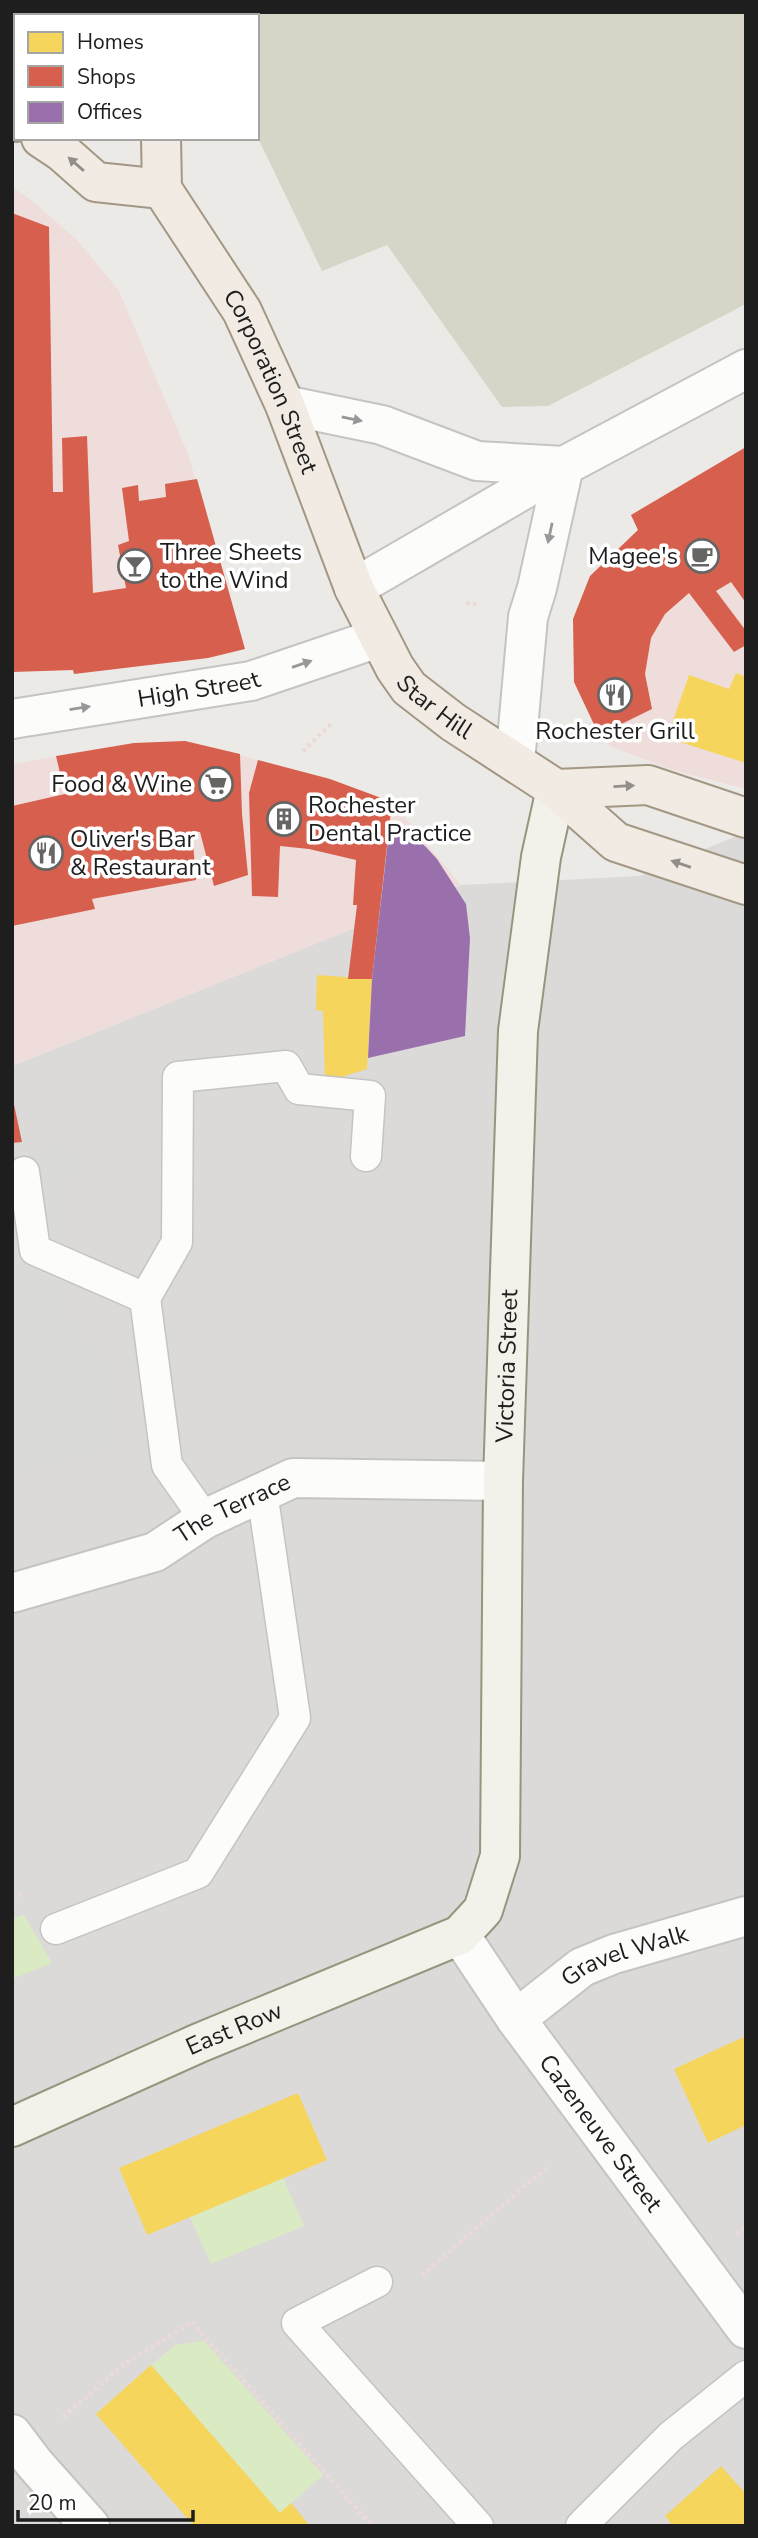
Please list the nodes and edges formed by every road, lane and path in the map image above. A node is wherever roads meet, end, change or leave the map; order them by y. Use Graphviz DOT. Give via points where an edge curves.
graph roads {
  1 [pos="44,140"];
  2 [pos="161,140"];
  3 [pos="162,189"];
  4 [pos="746,369"];
  5 [pos="285,405"];
  6 [pos="564,466"];
  7 [pos="354,588"];
  8 [pos="378,638"];
  9 [pos="12,719"];
  10 [pos="331,724"];
  11 [pos="303,751"];
  12 [pos="514,762"];
  13 [pos="556,789"];
  14 [pos="746,818"];
  15 [pos="746,886"];
  16 [pos="366,1156"];
  17 [pos="24,1172"];
  18 [pos="145,1298"];
  19 [pos="503,1481"];
  20 [pos="262,1492"];
  21 [pos="205,1519"];
  22 [pos="12,1593"];
  23 [pos="746,1916"];
  24 [pos="55,1929"];
  25 [pos="460,1935"];
  26 [pos="516,2019"];
  27 [pos="12,2127"];
  28 [pos="546,2168"];
  29 [pos="377,2282"];
  30 [pos="746,2329"];
  31 [pos="746,2376"];
  32 [pos="58,2421"];
  33 [pos="12,2434"];
  34 [pos="90,2526"];
  35 [pos="372,2526"];
  36 [pos="478,2526"];
  37 [pos="581,2526"];
  3 -- 1 [label="main road, one-way" via="96,182"];
  2 -- 3 [label="main road"];
  3 -- 5 [label="main road, Corporation Street" via="242,311"];
  4 -- 6 [label="street"];
  5 -- 6 [label="street, one-way" via="382,425 477,461"];
  5 -- 7 [label="main road, Corporation Street"];
  6 -- 7 [label="street"];
  6 -- 12 [label="street, one-way" via="528,617"];
  7 -- 8 [label="main road, Star Hill"];
  9 -- 8 [label="street, High Street, one-way" via="251,681"];
  8 -- 12 [label="main road, Star Hill" via="410,688"];
  10 -- 11 [label="path"];
  12 -- 13 [label="main road, Star Hill"];
  13 -- 14 [label="main road, one-way" via="648,785"];
  15 -- 13 [label="main road, Star Hill, one-way" via="616,842"];
  13 -- 19 [label="main road, Victoria Street" via="541,857 518,1031"];
  16 -- 18 [label="lane" via="370,1096 299,1089 286,1066 178,1077 177,1242"];
  17 -- 18 [label="lane" via="35,1250"];
  18 -- 21 [label="lane" via="167,1465"];
  19 -- 20 [label="street, The Terrace" via="293,1478"];
  19 -- 25 [label="main road, Victoria Street" via="500,1856 483,1910"];
  20 -- 21 [label="street, The Terrace"];
  20 -- 24 [label="lane" via="295,1718 198,1873"];
  21 -- 22 [label="street, The Terrace" via="155,1552"];
  23 -- 26 [label="street, Gravel Walk" via="582,1967"];
  25 -- 26 [label="street, Cazeneuve Street"];
  25 -- 27 [label="main road, East Row" via="199,2043"];
  26 -- 30 [label="street, Cazeneuve Street"];
  28 -- 29 [label="path" via="399,2295"];
  29 -- 36 [label="lane" via="297,2323"];
  31 -- 37 [label="lane" via="671,2436"];
  32 -- 35 [label="path" via="123,2365 192,2322"];
  33 -- 34 [label="street"];
}
